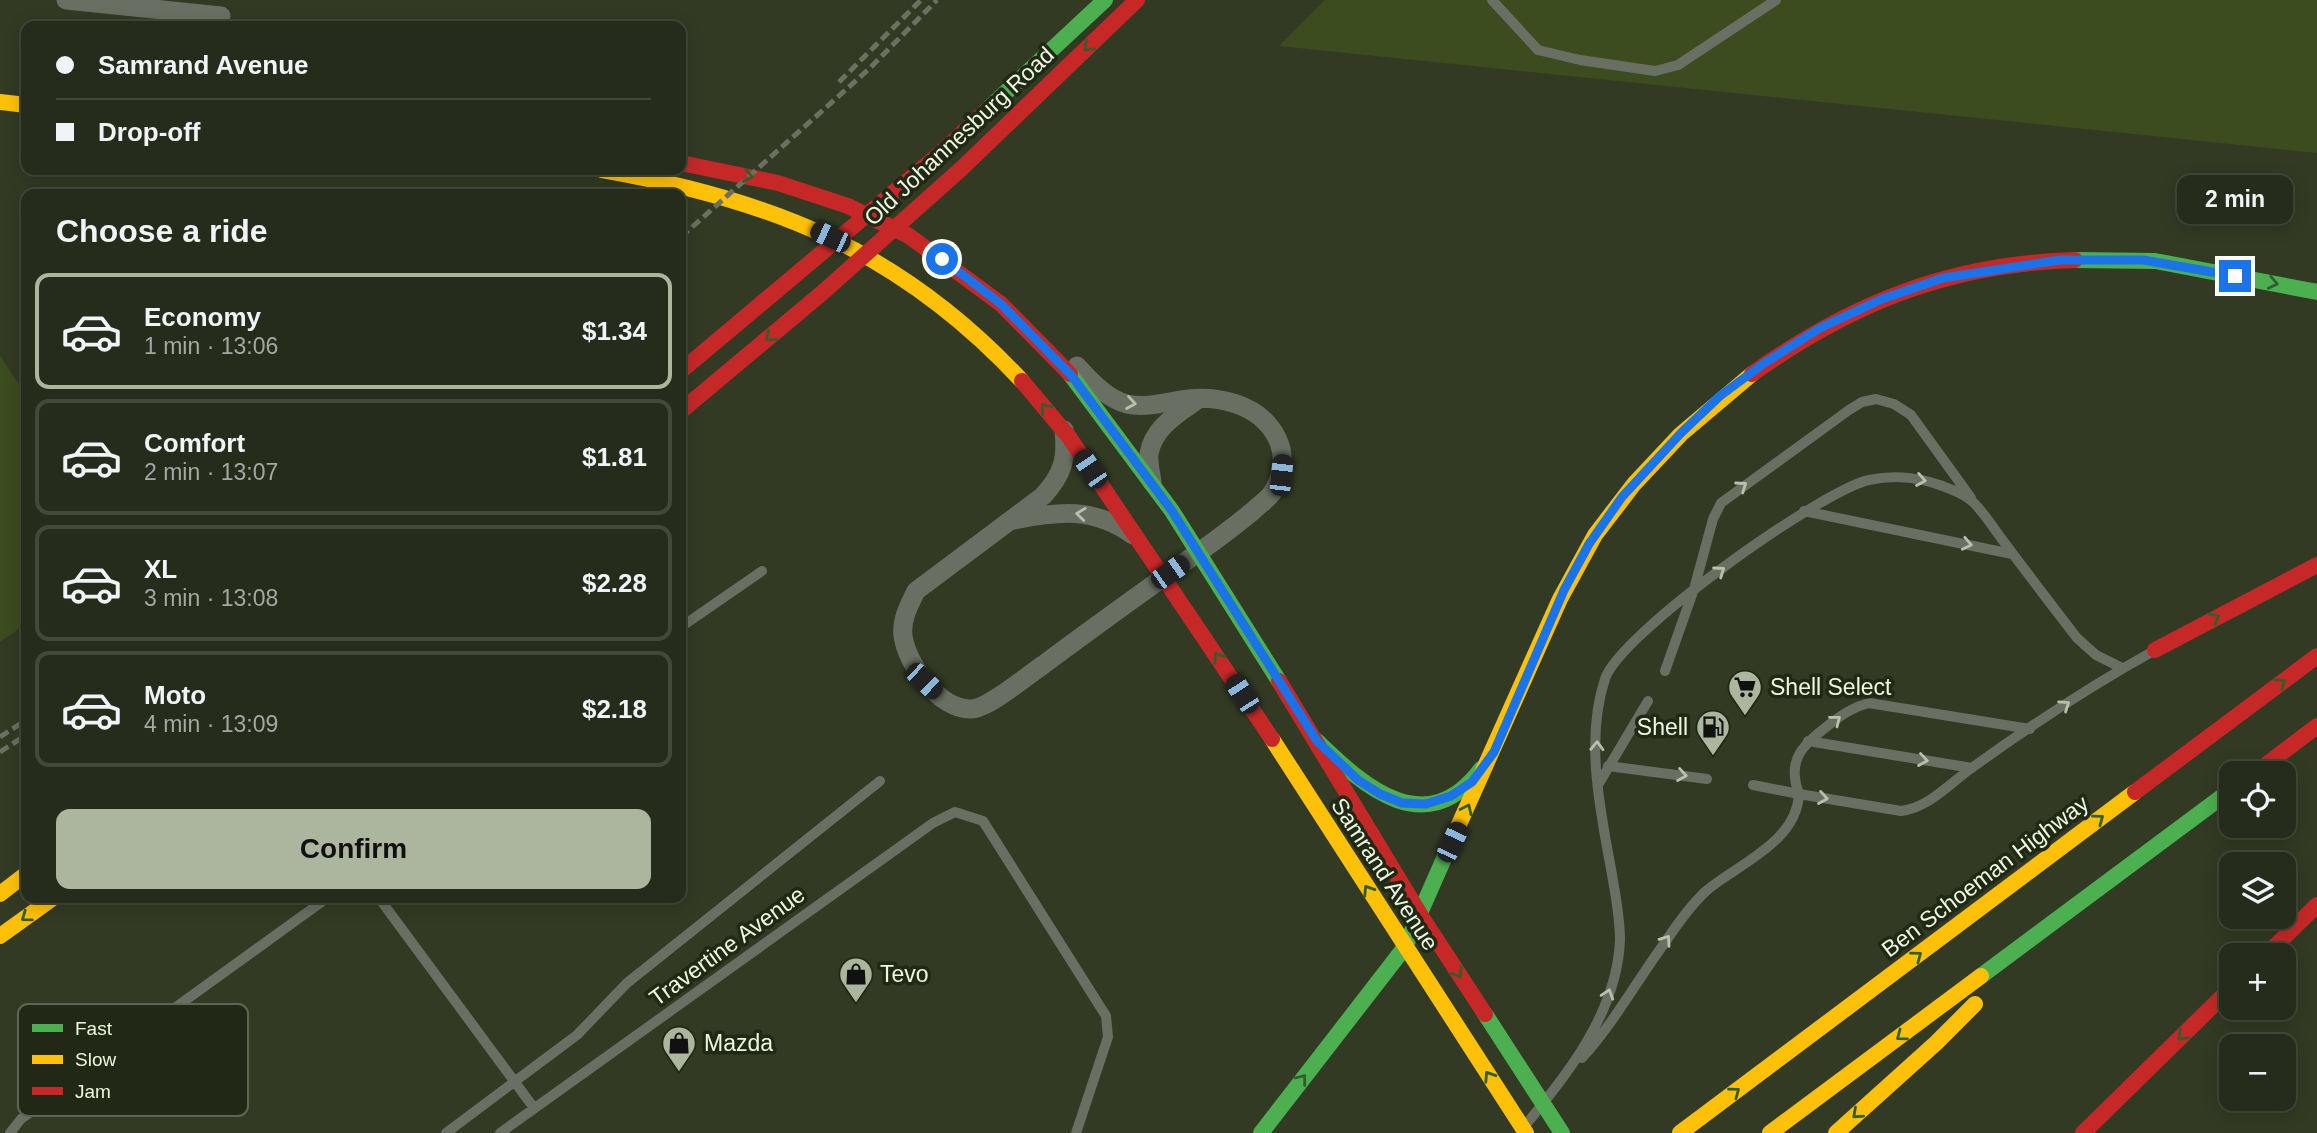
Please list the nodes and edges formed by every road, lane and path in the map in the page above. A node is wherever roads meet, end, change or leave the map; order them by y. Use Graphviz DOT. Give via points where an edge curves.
graph roads {
  1 [pos="66,0"];
  2 [pos="1105,0"];
  3 [pos="1137,0"];
  4 [pos="1492,0"];
  5 [pos="1776,0"];
  6 [pos="221,16"];
  7 [pos="0,102"];
  8 [pos="21,104"];
  9 [pos="686,164"];
  10 [pos="630,175"];
  11 [pos="2317,292"];
  12 [pos="1001,304"];
  13 [pos="686,367"];
  14 [pos="1198,400"];
  15 [pos="686,407"];
  16 [pos="1063,430"];
  17 [pos="1153,484"];
  18 [pos="1973,501"];
  19 [pos="1804,512"];
  20 [pos="1007,521"];
  21 [pos="1142,542"];
  22 [pos="2012,554"];
  23 [pos="2317,565"];
  24 [pos="762,571"];
  25 [pos="1694,589"];
  26 [pos="686,624"];
  27 [pos="2155,650"];
  28 [pos="2317,656"];
  29 [pos="2122,668"];
  30 [pos="1665,671"];
  31 [pos="1648,701"];
  32 [pos="2317,726"];
  33 [pos="2030,729"];
  34 [pos="1317,741"];
  35 [pos="1808,741"];
  36 [pos="1494,752"];
  37 [pos="2271,761"];
  38 [pos="1608,766"];
  39 [pos="1972,768"];
  40 [pos="1707,779"];
  41 [pos="880,781"];
  42 [pos="1752,785"];
  43 [pos="1596,789"];
  44 [pos="1799,794"];
  45 [pos="2219,799"];
  46 [pos="21,878"];
  47 [pos="0,894"];
  48 [pos="46,903"];
  49 [pos="320,903"];
  50 [pos="383,903"];
  51 [pos="2317,905"];
  52 [pos="2065,914"];
  53 [pos="1421,916"];
  54 [pos="0,936"];
  55 [pos="2278,943"];
  56 [pos="1405,947"];
  57 [pos="2219,1000"];
  58 [pos="180,1004"];
  59 [pos="1566,1075"];
  60 [pos="515,1082"];
  61 [pos="534,1108"];
  62 [pos="25,1116"];
  63 [pos="10,1133"];
  64 [pos="446,1133"];
  65 [pos="500,1133"];
  66 [pos="1076,1133"];
  67 [pos="1261,1133"];
  68 [pos="1519,1133"];
  69 [pos="1526,1133"];
  70 [pos="1562,1133"];
  71 [pos="1681,1133"];
  72 [pos="1770,1133"];
  73 [pos="1836,1133"];
  74 [pos="2083,1133"];
  1 -- 6 [label="street"];
  2 -- 13 [label="main road, Old Johannesburg Road" via="944,150"];
  3 -- 15 [label="main road, Old Johannesburg Road, one-way" via="961,169"];
  4 -- 5 [label="lane" via="1538,50 1654,71 1678,65"];
  7 -- 8 [label="main road"];
  9 -- 12 [label="main road, Samrand Avenue, one-way" via="778,183 848,206 922,244"];
  16 -- 10 [label="main road, Samrand Avenue, one-way" via="977,337 880,262 774,211 701,188"];
  36 -- 11 [label="main road, one-way" via="1564,590 1622,497 1720,396 1820,328 1882,299 1943,278 2060,260 2143,260"];
  12 -- 14 [label="street, one-way" via="1063,350 1111,398 1137,405"];
  12 -- 17 [label="main road, Samrand Avenue" via="1071,375"];
  14 -- 17 [label="street" via="1155,435 1148,455"];
  14 -- 20 [label="street" via="1227,400 1251,409 1267,422 1283,457 1281,475 1271,495 1229,531 997,698 972,710 948,704 924,681 903,637 908,607 916,591"];
  16 -- 20 [label="street" via="1066,452 1058,479 1043,496"];
  16 -- 21 [label="main road, Samrand Avenue"];
  17 -- 34 [label="main road, Samrand Avenue"];
  19 -- 18 [label="lane, one-way" via="1868,480 1891,478 1936,483"];
  18 -- 22 [label="lane"];
  25 -- 18 [label="lane, one-way" via="1721,503 1862,402 1876,399 1911,415"];
  19 -- 22 [label="lane, one-way"];
  25 -- 19 [label="lane, one-way"];
  21 -- 20 [label="street, one-way" via="1125,529 1085,514 1057,512"];
  56 -- 21 [label="main road, Samrand Avenue, one-way"];
  22 -- 29 [label="lane" via="2077,638 2096,655"];
  27 -- 23 [label="main road, one-way"];
  24 -- 26 [label="lane"];
  25 -- 30 [label="lane"];
  43 -- 25 [label="lane, one-way" via="1598,713 1606,675 1640,634"];
  27 -- 29 [label="lane"];
  71 -- 28 [label="main road, Ben Schoeman Highway, one-way"];
  33 -- 29 [label="lane, one-way"];
  31 -- 38 [label="lane"];
  32 -- 37 [label="main road"];
  35 -- 33 [label="lane, one-way" via="1848,710 1869,703"];
  33 -- 39 [label="lane"];
  34 -- 36 [label="main road" via="1358,780 1402,803 1426,804 1451,796 1472,782"];
  34 -- 53 [label="main road, Samrand Avenue"];
  35 -- 39 [label="lane, one-way"];
  35 -- 44 [label="lane" via="1795,764"];
  53 -- 36 [label="main road, one-way"];
  38 -- 40 [label="lane, one-way"];
  38 -- 43 [label="lane"];
  44 -- 39 [label="lane, one-way" via="1913,810"];
  41 -- 60 [label="lane" via="627,984 577,1035"];
  42 -- 44 [label="lane"];
  59 -- 43 [label="lane, one-way" via="1605,1004 1620,942 1619,912"];
  59 -- 44 [label="lane, one-way" via="1695,902 1782,833 1797,809"];
  45 -- 52 [label="main road"];
  46 -- 47 [label="main road"];
  48 -- 54 [label="main road, one-way"];
  49 -- 58 [label="lane"];
  50 -- 60 [label="lane"];
  51 -- 55 [label="main road"];
  52 -- 72 [label="main road, one-way"];
  52 -- 73 [label="main road, one-way" via="1936,1043"];
  53 -- 56 [label="main road"];
  53 -- 70 [label="main road, Samrand Avenue, one-way"];
  67 -- 56 [label="main road, one-way"];
  69 -- 56 [label="main road, Samrand Avenue, one-way"];
  57 -- 74 [label="main road, one-way"];
  59 -- 68 [label="lane"];
  60 -- 61 [label="lane"];
  60 -- 64 [label="lane"];
  61 -- 65 [label="lane, Travertine Avenue"];
  61 -- 66 [label="lane, Travertine Avenue" via="933,822 955,812 983,821 1106,1016 1108,1037"];
  62 -- 63 [label="lane"];
}
